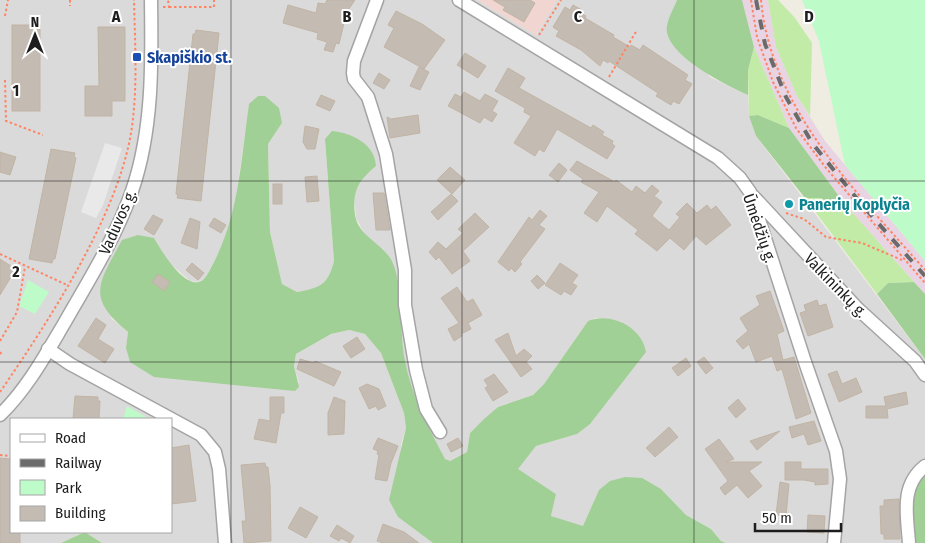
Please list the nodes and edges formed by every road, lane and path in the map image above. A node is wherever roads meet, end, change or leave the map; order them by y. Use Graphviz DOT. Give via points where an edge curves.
graph roads {
  1 [pos="8,0"];
  2 [pos="70,0"];
  3 [pos="134,0"];
  4 [pos="151,0"];
  5 [pos="214,0"];
  6 [pos="377,0"];
  7 [pos="459,0"];
  8 [pos="561,0"];
  9 [pos="751,0"];
  10 [pos="761,0"];
  11 [pos="70,6"];
  12 [pos="168,7"];
  13 [pos="5,16"];
  14 [pos="637,30"];
  15 [pos="534,44"];
  16 [pos="5,80"];
  17 [pos="604,87"];
  18 [pos="43,135"];
  19 [pos="750,192"];
  20 [pos="763,207"];
  21 [pos="0,254"];
  22 [pos="904,260"];
  23 [pos="25,267"];
  24 [pos="925,270"];
  25 [pos="925,283"];
  26 [pos="67,285"];
  27 [pos="0,341"];
  28 [pos="48,349"];
  29 [pos="925,375"];
  30 [pos="0,392"];
  31 [pos="0,415"];
  32 [pos="170,418"];
  33 [pos="172,419"];
  34 [pos="440,432"];
  35 [pos="925,466"];
  36 [pos="225,543"];
  37 [pos="834,543"];
  38 [pos="909,543"];
  1 -- 13 [label="path"];
  2 -- 11 [label="path"];
  3 -- 26 [label="path" via="135,107 127,152 100,226"];
  4 -- 28 [label="street, Vaduvos g." via="150,94 146,133 132,190 112,239"];
  5 -- 12 [label="path" via="214,7"];
  6 -- 34 [label="street" via="354,61 353,74 368,97 386,154 405,270 405,305 416,370 426,410"];
  7 -- 15 [label="street, Ūmėdžių g."];
  8 -- 15 [label="path"];
  9 -- 22 [label="path" via="758,37 770,73 796,128"];
  10 -- 24 [label="path" via="775,60 799,112 825,154"];
  14 -- 17 [label="path"];
  15 -- 17 [label="street, Ūmėdžių g."];
  16 -- 18 [label="path" via="6,121"];
  17 -- 19 [label="street, Ūmėdžių g." via="718,158"];
  19 -- 20 [label="street, Valkininkų g."];
  19 -- 37 [label="street, Ūmėdžių g." via="836,451 840,479"];
  20 -- 22 [label="path" via="804,219 826,237 862,243"];
  20 -- 29 [label="street, Valkininkų g." via="858,309 915,361"];
  21 -- 23 [label="path"];
  22 -- 25 [label="path"];
  23 -- 26 [label="path"];
  23 -- 27 [label="path" via="17,312"];
  26 -- 30 [label="path"];
  28 -- 31 [label="street, Vaduvos g." via="17,397"];
  28 -- 32 [label="street"];
  33 -- 36 [label="street" via="201,435 215,452"];
  35 -- 38 [label="street" via="914,475 907,492"];
}
